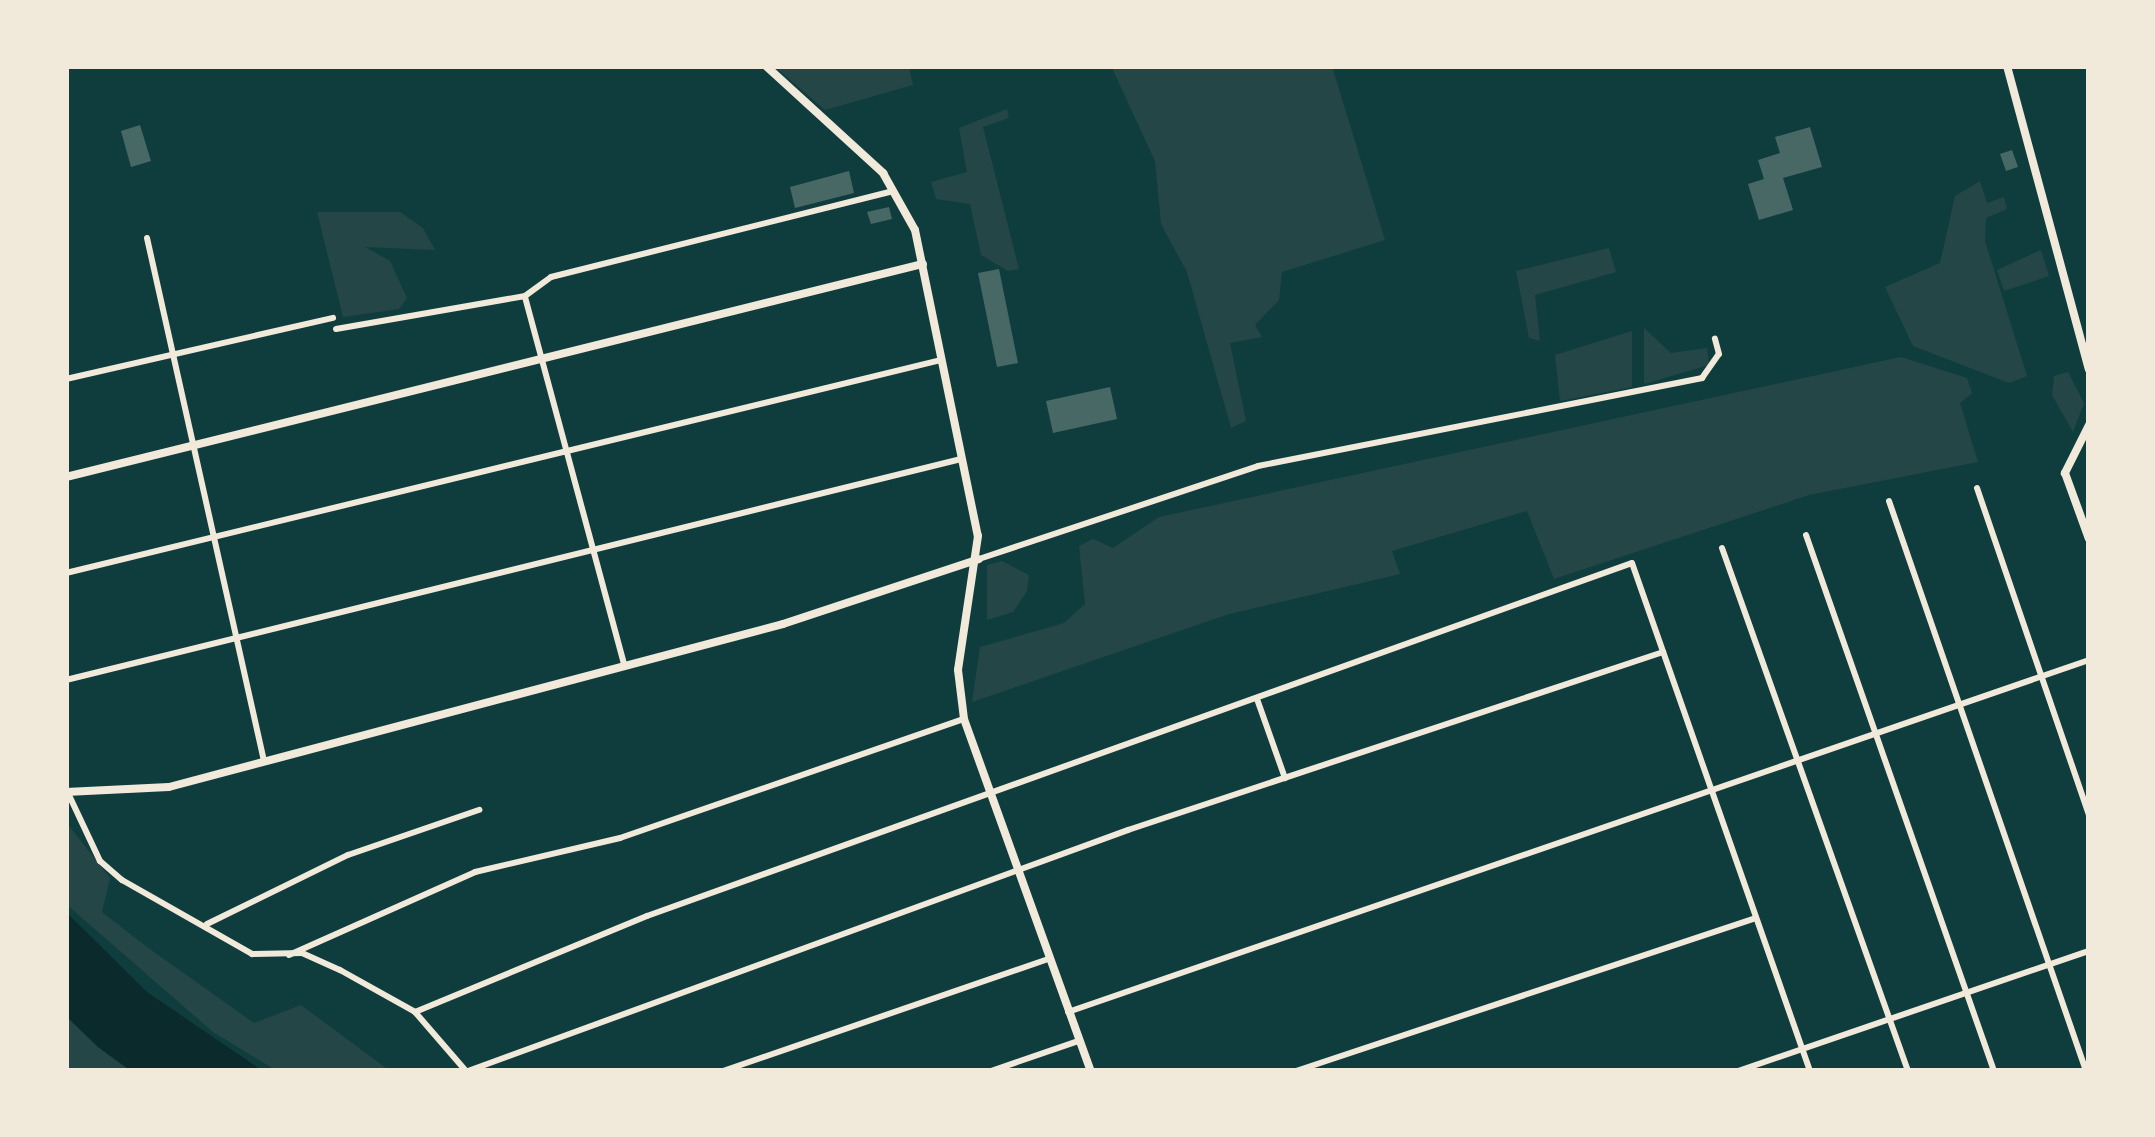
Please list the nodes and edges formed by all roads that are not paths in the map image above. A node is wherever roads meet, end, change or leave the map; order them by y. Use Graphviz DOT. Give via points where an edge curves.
graph roads {
  1 [pos="766,66"];
  2 [pos="2007,66"];
  3 [pos="896,189"];
  4 [pos="147,238"];
  5 [pos="923,264"];
  6 [pos="525,296"];
  7 [pos="334,318"];
  8 [pos="336,329"];
  9 [pos="1715,339"];
  10 [pos="166,357"];
  11 [pos="542,360"];
  12 [pos="941,360"];
  13 [pos="2089,369"];
  14 [pos="66,379"];
  15 [pos="2089,425"];
  16 [pos="188,448"];
  17 [pos="567,448"];
  18 [pos="962,459"];
  19 [pos="66,477"];
  20 [pos="1977,488"];
  21 [pos="1889,501"];
  22 [pos="1806,535"];
  23 [pos="212,538"];
  24 [pos="2089,538"];
  25 [pos="591,548"];
  26 [pos="1722,548"];
  27 [pos="979,559"];
  28 [pos="66,573"];
  29 [pos="234,639"];
  30 [pos="1663,652"];
  31 [pos="2089,660"];
  32 [pos="624,664"];
  33 [pos="2039,677"];
  34 [pos="66,680"];
  35 [pos="1257,699"];
  36 [pos="1956,706"];
  37 [pos="964,719"];
  38 [pos="1879,733"];
  39 [pos="264,761"];
  40 [pos="1796,761"];
  41 [pos="1285,778"];
  42 [pos="1711,788"];
  43 [pos="67,792"];
  44 [pos="989,796"];
  45 [pos="479,810"];
  46 [pos="2089,814"];
  47 [pos="1017,874"];
  48 [pos="1753,919"];
  49 [pos="207,924"];
  50 [pos="2089,951"];
  51 [pos="289,955"];
  52 [pos="1048,959"];
  53 [pos="2049,965"];
  54 [pos="1964,993"];
  55 [pos="415,1012"];
  56 [pos="1068,1012"];
  57 [pos="1888,1019"];
  58 [pos="1078,1041"];
  59 [pos="1802,1048"];
  60 [pos="492,1068"];
  61 [pos="467,1071"];
  62 [pos="723,1071"];
  63 [pos="991,1071"];
  64 [pos="1090,1071"];
  65 [pos="1296,1071"];
  66 [pos="1739,1071"];
  67 [pos="1810,1071"];
  68 [pos="1908,1071"];
  69 [pos="1994,1071"];
  70 [pos="2086,1071"];
  1 -- 3 [label="street"];
  2 -- 13 [label="street"];
  3 -- 5 [label="street"];
  3 -- 6 [label="street" via="551,277"];
  4 -- 10 [label="street"];
  5 -- 11 [label="street"];
  5 -- 12 [label="street"];
  6 -- 8 [label="street"];
  6 -- 11 [label="street"];
  7 -- 10 [label="street"];
  9 -- 27 [label="street" via="1719,354 1702,377 1258,466"];
  10 -- 14 [label="street"];
  10 -- 16 [label="street"];
  11 -- 16 [label="street"];
  11 -- 17 [label="street"];
  12 -- 17 [label="street"];
  12 -- 18 [label="street"];
  15 -- 24 [label="street" via="2065,473"];
  16 -- 19 [label="street"];
  16 -- 23 [label="street"];
  17 -- 23 [label="street"];
  17 -- 25 [label="street"];
  18 -- 25 [label="street"];
  18 -- 27 [label="street"];
  20 -- 33 [label="street"];
  21 -- 36 [label="street"];
  22 -- 38 [label="street"];
  23 -- 28 [label="street"];
  23 -- 29 [label="street"];
  25 -- 29 [label="street"];
  25 -- 32 [label="street"];
  26 -- 40 [label="street"];
  27 -- 32 [label="street"];
  27 -- 37 [label="street" via="958,670"];
  29 -- 34 [label="street"];
  29 -- 39 [label="street"];
  30 -- 35 [label="street" via="1632,563"];
  30 -- 41 [label="street"];
  30 -- 42 [label="street"];
  31 -- 33 [label="street"];
  32 -- 39 [label="street"];
  33 -- 36 [label="street"];
  33 -- 46 [label="street"];
  35 -- 41 [label="street"];
  35 -- 44 [label="street"];
  36 -- 38 [label="street"];
  36 -- 53 [label="street"];
  37 -- 44 [label="street"];
  37 -- 51 [label="street" via="620,838 475,872"];
  38 -- 40 [label="street"];
  38 -- 54 [label="street"];
  39 -- 43 [label="street" via="102,796"];
  40 -- 42 [label="street"];
  40 -- 57 [label="street"];
  41 -- 47 [label="street"];
  42 -- 48 [label="street"];
  42 -- 56 [label="street"];
  43 -- 49 [label="street" via="100,861"];
  44 -- 47 [label="street"];
  44 -- 55 [label="street"];
  45 -- 49 [label="street" via="348,855"];
  47 -- 52 [label="street"];
  47 -- 60 [label="street"];
  48 -- 59 [label="street"];
  48 -- 65 [label="street"];
  49 -- 51 [label="street" via="252,954"];
  50 -- 53 [label="street"];
  51 -- 55 [label="street"];
  52 -- 56 [label="street"];
  52 -- 62 [label="street"];
  53 -- 54 [label="street"];
  53 -- 70 [label="street"];
  54 -- 57 [label="street"];
  54 -- 69 [label="street"];
  55 -- 61 [label="street"];
  56 -- 58 [label="street"];
  57 -- 59 [label="street"];
  57 -- 68 [label="street"];
  58 -- 63 [label="street"];
  58 -- 64 [label="street"];
  59 -- 66 [label="street"];
  59 -- 67 [label="street"];
  60 -- 61 [label="street"];
}
